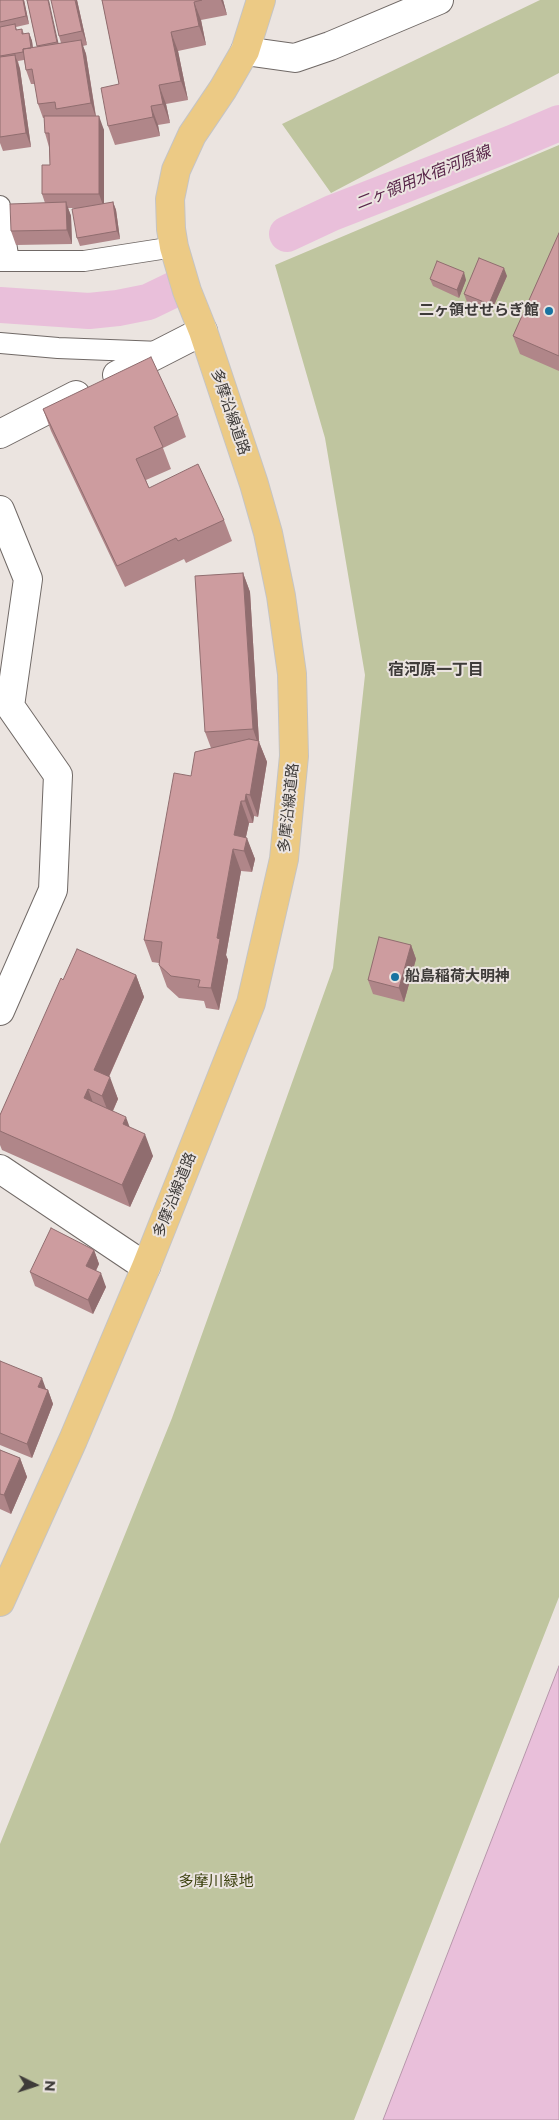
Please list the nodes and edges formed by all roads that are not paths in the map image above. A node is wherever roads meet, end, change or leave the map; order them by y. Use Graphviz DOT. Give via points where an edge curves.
graph roads {
  1 [pos="261,0"];
  2 [pos="440,0"];
  3 [pos="245,51"];
  4 [pos="0,206"];
  5 [pos="174,247"];
  6 [pos="4,261"];
  7 [pos="203,331"];
  8 [pos="0,343"];
  9 [pos="162,352"];
  10 [pos="0,434"];
  11 [pos="0,510"];
  12 [pos="0,1011"];
  13 [pos="0,1169"];
  14 [pos="146,1267"];
  15 [pos="0,1602"];
  1 -- 3 [label="main road, 多摩沿線道路"];
  2 -- 3 [label="street" via="295,58"];
  3 -- 5 [label="main road, 多摩沿線道路" via="192,135 176,170 170,199"];
  4 -- 6 [label="lane"];
  5 -- 6 [label="lane" via="84,261"];
  5 -- 7 [label="main road, 多摩沿線道路"];
  7 -- 9 [label="street"];
  7 -- 14 [label="main road, 多摩沿線道路" via="270,542 292,674 294,756 284,858 250,1004"];
  8 -- 9 [label="lane"];
  9 -- 10 [label="street"];
  11 -- 12 [label="street" via="28,579 10,706 58,775 53,890"];
  13 -- 14 [label="street"];
  14 -- 15 [label="main road, 多摩沿線道路"];
}
